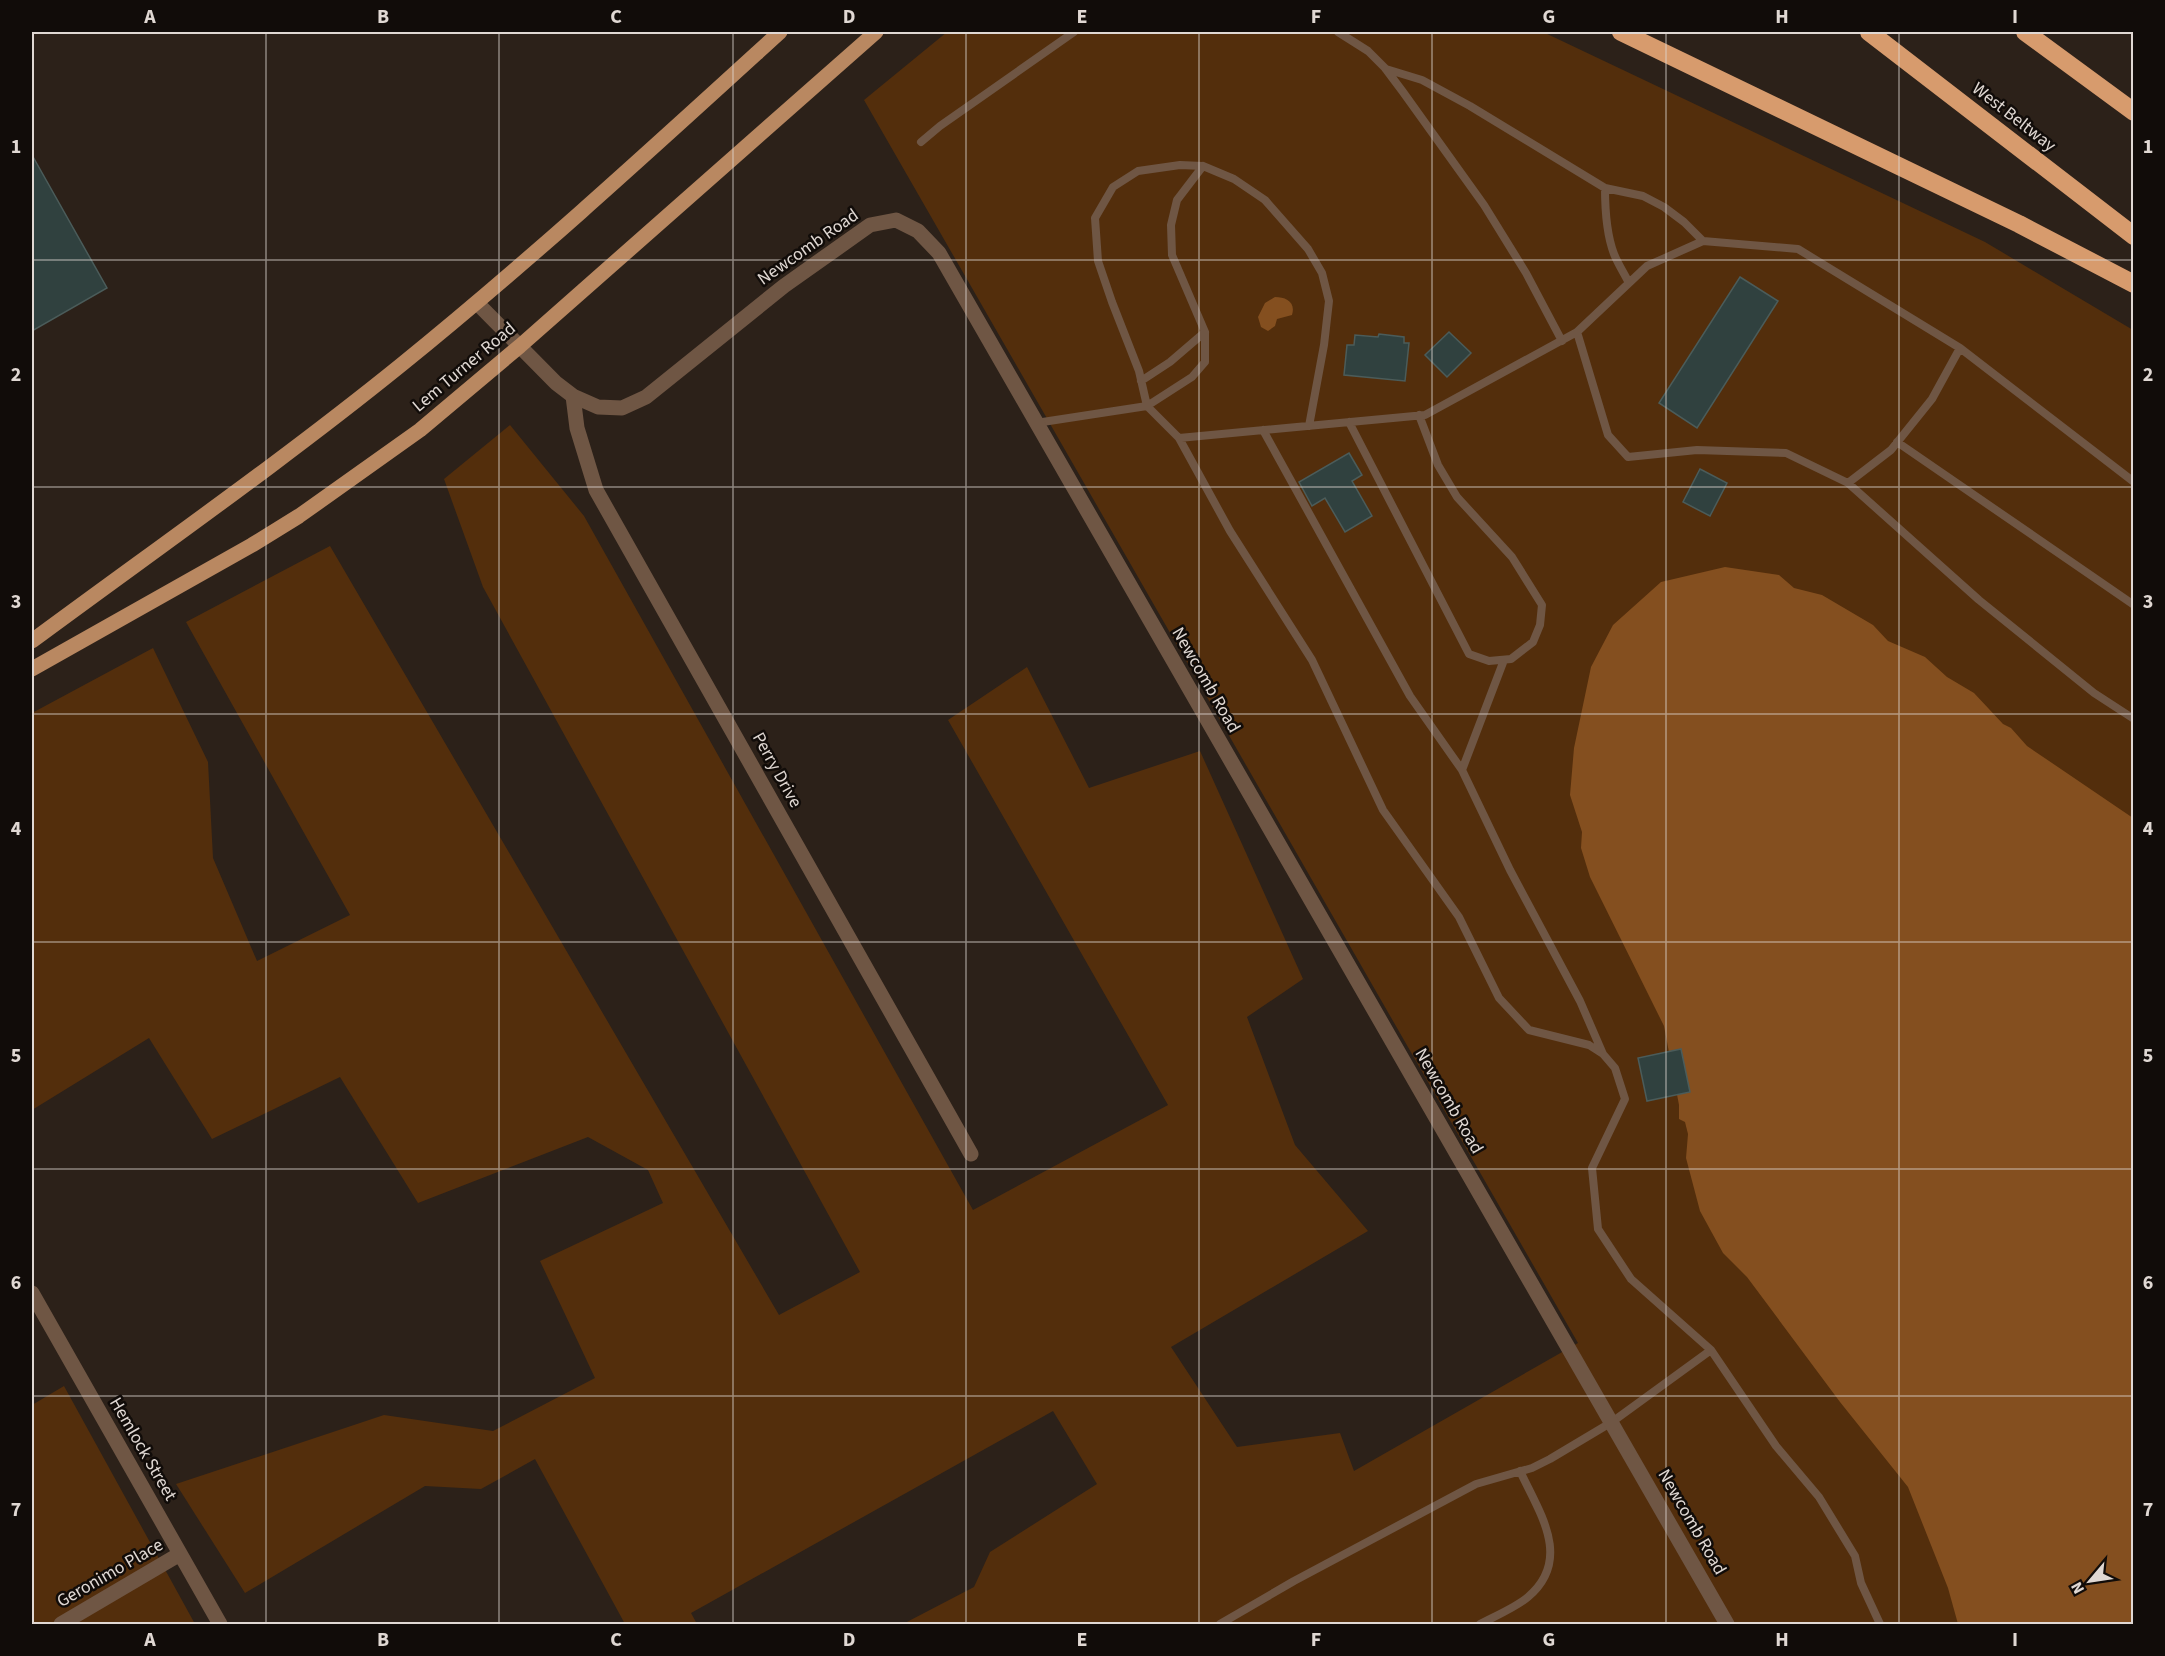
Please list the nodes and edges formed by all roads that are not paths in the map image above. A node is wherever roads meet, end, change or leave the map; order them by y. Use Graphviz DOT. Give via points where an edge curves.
graph roads {
  1 [pos="780,32"];
  2 [pos="876,32"];
  3 [pos="1074,32"];
  4 [pos="1338,32"];
  5 [pos="1621,32"];
  6 [pos="1869,32"];
  7 [pos="2025,32"];
  8 [pos="1386,69"];
  9 [pos="2133,112"];
  10 [pos="921,142"];
  11 [pos="1203,166"];
  12 [pos="1605,188"];
  13 [pos="2133,236"];
  14 [pos="1703,241"];
  15 [pos="1629,283"];
  16 [pos="2133,284"];
  17 [pos="477,303"];
  18 [pos="1205,332"];
  19 [pos="1577,332"];
  20 [pos="1562,341"];
  21 [pos="520,346"];
  22 [pos="1960,348"];
  23 [pos="1142,381"];
  24 [pos="573,396"];
  25 [pos="1147,406"];
  26 [pos="1419,416"];
  27 [pos="1349,422"];
  28 [pos="1036,423"];
  29 [pos="1309,426"];
  30 [pos="1263,430"];
  31 [pos="1179,438"];
  32 [pos="1897,442"];
  33 [pos="2133,482"];
  34 [pos="1848,483"];
  35 [pos="2133,605"];
  36 [pos="32,641"];
  37 [pos="1504,660"];
  38 [pos="32,669"];
  39 [pos="2133,719"];
  40 [pos="1462,770"];
  41 [pos="1603,1054"];
  42 [pos="971,1154"];
  43 [pos="32,1293"];
  44 [pos="1711,1350"];
  45 [pos="1612,1422"];
  46 [pos="1520,1471"];
  47 [pos="180,1554"];
  48 [pos="61,1624"];
  49 [pos="220,1624"];
  50 [pos="1220,1624"];
  51 [pos="1480,1624"];
  52 [pos="1728,1624"];
  53 [pos="1880,1624"];
  1 -- 17 [label="main road"];
  2 -- 21 [label="main road, Lem Turner Road"];
  3 -- 10 [label="lane"];
  4 -- 8 [label="lane" via="1368,51"];
  5 -- 16 [label="highway" via="2019,224"];
  6 -- 13 [label="highway, West Beltway"];
  7 -- 9 [label="highway"];
  8 -- 12 [label="lane" via="1432,85"];
  8 -- 20 [label="lane" via="1484,205"];
  11 -- 18 [label="lane" via="1177,200 1171,225 1172,255"];
  11 -- 23 [label="lane" via="1138,171 1113,187 1095,218 1098,261"];
  11 -- 29 [label="lane" via="1234,179 1265,200 1308,249 1322,273 1329,301"];
  12 -- 14 [label="lane" via="1643,196 1664,207"];
  12 -- 15 [label="lane" via="1605,212 1614,254"];
  14 -- 15 [label="lane" via="1647,266"];
  14 -- 22 [label="lane" via="1798,249"];
  15 -- 19 [label="lane"];
  17 -- 21 [label="street, Newcomb Road"];
  17 -- 36 [label="main road" via="256,478"];
  18 -- 23 [label="lane"];
  18 -- 25 [label="lane" via="1205,362 1192,377"];
  19 -- 20 [label="lane"];
  19 -- 34 [label="lane" via="1608,435 1629,457 1697,450 1786,453"];
  20 -- 26 [label="lane"];
  21 -- 24 [label="street, Newcomb Road"];
  21 -- 38 [label="main road, Lem Turner Road" via="420,430 299,516"];
  22 -- 32 [label="lane" via="1932,399"];
  22 -- 33 [label="lane"];
  23 -- 25 [label="lane"];
  24 -- 28 [label="street, Newcomb Road" via="598,407 622,408 645,397 870,225 896,220 918,231 939,254"];
  24 -- 42 [label="street, Perry Drive" via="577,428 596,490"];
  25 -- 28 [label="lane"];
  25 -- 31 [label="lane"];
  26 -- 27 [label="lane"];
  26 -- 37 [label="lane" via="1438,465 1457,497 1512,557 1542,605 1533,642 1511,660"];
  27 -- 29 [label="lane"];
  27 -- 37 [label="lane" via="1469,654 1489,661"];
  28 -- 45 [label="street, Newcomb Road"];
  29 -- 30 [label="lane"];
  30 -- 31 [label="lane"];
  30 -- 40 [label="lane" via="1410,696"];
  31 -- 41 [label="lane" via="1230,531 1312,660 1383,810 1459,917 1499,998 1528,1030 1588,1045"];
  32 -- 34 [label="lane"];
  32 -- 35 [label="lane"];
  34 -- 39 [label="lane" via="1979,600 2094,693"];
  37 -- 40 [label="lane"];
  40 -- 41 [label="lane"];
  41 -- 44 [label="lane" via="1616,1068 1625,1099 1592,1168 1598,1229 1630,1279"];
  43 -- 47 [label="street, Hemlock Street"];
  44 -- 45 [label="lane"];
  44 -- 53 [label="lane" via="1776,1446 1831,1516 1855,1556 1861,1583"];
  45 -- 46 [label="lane" via="1550,1459"];
  45 -- 52 [label="street, Newcomb Road"];
  46 -- 50 [label="lane" via="1476,1484"];
  46 -- 51 [label="lane" via="1550,1534 1551,1562 1541,1583 1528,1597"];
  47 -- 48 [label="street, Geronimo Place"];
  47 -- 49 [label="street, Hemlock Street"];
}
